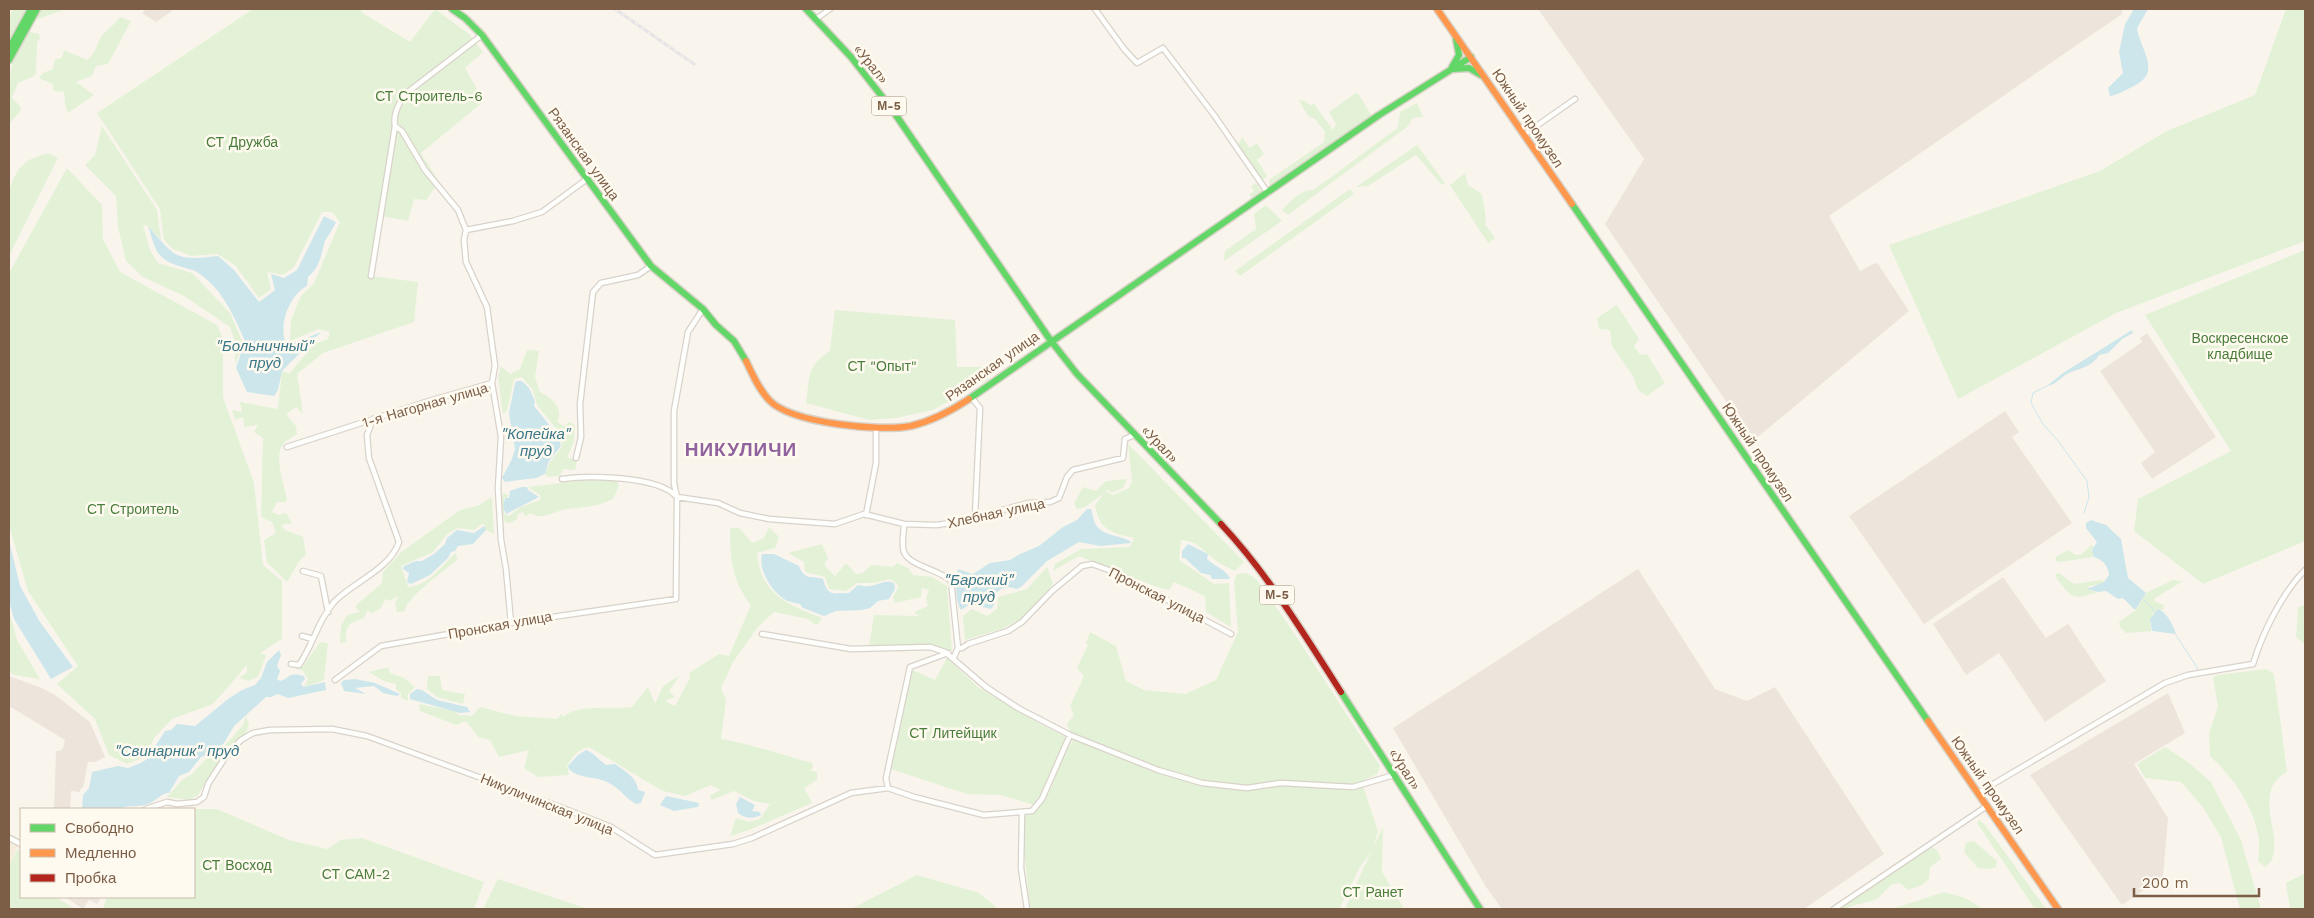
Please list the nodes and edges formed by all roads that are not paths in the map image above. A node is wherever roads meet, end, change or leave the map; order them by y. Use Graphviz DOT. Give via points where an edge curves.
graph roads {
  1 [pos="31,9"];
  2 [pos="37,9"];
  3 [pos="452,9"];
  4 [pos="806,9"];
  5 [pos="830,9"];
  6 [pos="1095,9"];
  7 [pos="1437,9"];
  8 [pos="816,18"];
  9 [pos="1454,34"];
  10 [pos="482,35"];
  11 [pos="9,49"];
  12 [pos="1471,57"];
  13 [pos="9,60"];
  14 [pos="1450,70"];
  15 [pos="1487,80"];
  16 [pos="1575,99"];
  17 [pos="395,126"];
  18 [pos="1524,134"];
  19 [pos="586,179"];
  20 [pos="1268,193"];
  21 [pos="466,230"];
  22 [pos="651,266"];
  23 [pos="371,276"];
  24 [pos="703,309"];
  25 [pos="1051,341"];
  26 [pos="492,383"];
  27 [pos="971,397"];
  28 [pos="373,419"];
  29 [pos="876,429"];
  30 [pos="1134,435"];
  31 [pos="287,447"];
  32 [pos="576,458"];
  33 [pos="562,479"];
  34 [pos="677,497"];
  35 [pos="866,515"];
  36 [pos="975,517"];
  37 [pos="904,524"];
  38 [pos="2305,570"];
  39 [pos="303,571"];
  40 [pos="328,612"];
  41 [pos="511,623"];
  42 [pos="762,634"];
  43 [pos="1231,634"];
  44 [pos="302,636"];
  45 [pos="313,639"];
  46 [pos="958,648"];
  47 [pos="948,653"];
  48 [pos="954,658"];
  49 [pos="291,664"];
  50 [pos="335,680"];
  51 [pos="1070,735"];
  52 [pos="1394,775"];
  53 [pos="888,788"];
  54 [pos="1978,792"];
  55 [pos="1987,806"];
  56 [pos="149,808"];
  57 [pos="1022,813"];
  58 [pos="1027,909"];
  59 [pos="1480,909"];
  60 [pos="1834,909"];
  61 [pos="2058,909"];
  1 -- 11 [label="main road"];
  2 -- 13 [label="main road"];
  3 -- 10 [label="main road, Рязанская улица"];
  4 -- 8 [label="main road, «Урал» / М-5"];
  5 -- 8 [label="street"];
  6 -- 20 [label="street" via="1137,63 1163,48"];
  7 -- 9 [label="main road, Южный промузел"];
  8 -- 25 [label="main road, «Урал» / М-5" via="890,108"];
  9 -- 12 [label="main road, Южный промузел"];
  9 -- 14 [label="main road" via="1459,54"];
  10 -- 17 [label="street" via="404,95 394,117"];
  10 -- 19 [label="main road, Рязанская улица"];
  12 -- 14 [label="main road, Рязанская улица"];
  12 -- 15 [label="main road, Южный промузел"];
  14 -- 15 [label="main road" via="1469,68"];
  14 -- 20 [label="main road, Рязанская улица"];
  15 -- 18 [label="main road, Южный промузел"];
  16 -- 18 [label="street"];
  17 -- 21 [label="street" via="402,131 426,170 458,210"];
  17 -- 23 [label="street"];
  18 -- 54 [label="main road, Южный промузел"];
  19 -- 21 [label="street" via="542,212"];
  19 -- 22 [label="main road, Рязанская улица"];
  20 -- 25 [label="main road, Рязанская улица"];
  21 -- 26 [label="street" via="466,262 487,307 495,366"];
  22 -- 24 [label="main road, Рязанская улица"];
  22 -- 32 [label="street" via="638,275 601,283 593,292 580,404 581,437"];
  24 -- 29 [label="main road, Рязанская улица" via="742,351 758,386 778,407 824,422"];
  24 -- 34 [label="street" via="688,332 674,411 674,484"];
  25 -- 27 [label="main road, Рязанская улица"];
  25 -- 30 [label="main road, «Урал» / М-5"];
  26 -- 28 [label="street, 1-я Нагорная улица"];
  26 -- 41 [label="street, 1-я Нагорная улица" via="501,437 498,488"];
  27 -- 29 [label="main road, Рязанская улица" via="933,419 910,426"];
  27 -- 36 [label="street" via="980,408"];
  28 -- 31 [label="street, 1-я Нагорная улица"];
  28 -- 40 [label="street" via="366,435 369,458 399,542 395,554 335,601"];
  29 -- 35 [label="street" via="875,470"];
  30 -- 36 [label="street, Хлебная улица" via="1125,439 1123,458 1073,470 1059,498"];
  30 -- 52 [label="main road, «Урал» / М-5" via="1253,561 1299,626"];
  33 -- 34 [label="street" via="613,477 669,489"];
  34 -- 35 [label="street, Хлебная улица" via="718,503 740,513 788,521 835,524"];
  34 -- 41 [label="street, Пронская улица" via="676,599"];
  35 -- 37 [label="street, Хлебная улица"];
  36 -- 37 [label="street, Хлебная улица" via="936,525"];
  37 -- 46 [label="street" via="903,550 907,556 914,563 943,573 951,581"];
  38 -- 54 [label="street" via="2290,588 2261,640 2253,664 2188,675 2165,683"];
  39 -- 40 [label="street" via="321,576"];
  40 -- 45 [label="street"];
  41 -- 50 [label="street, Пронская улица" via="381,646"];
  42 -- 47 [label="street" via="852,649 930,647"];
  43 -- 46 [label="street, Пронская улица" via="1117,573 1092,564 1082,566 1008,631"];
  44 -- 45 [label="street"];
  45 -- 49 [label="street" via="299,665"];
  46 -- 48 [label="street"];
  47 -- 48 [label="street"];
  47 -- 53 [label="street" via="910,667 886,778"];
  48 -- 51 [label="street" via="986,688"];
  51 -- 52 [label="street" via="1158,770 1202,783 1246,788 1281,783 1353,787"];
  51 -- 57 [label="street" via="1039,805"];
  52 -- 59 [label="main road, «Урал» / М-5"];
  53 -- 56 [label="street, Никуличинская улица" via="851,793 733,844 655,855 611,827 368,736 332,730 270,730 253,733 241,740 226,756 198,802 168,802"];
  53 -- 57 [label="street, Никуличинская улица" via="984,815"];
  54 -- 55 [label="main road, Южный промузел"];
  55 -- 60 [label="street"];
  55 -- 61 [label="main road, Южный промузел"];
  57 -- 58 [label="street" via="1022,868"];
}
